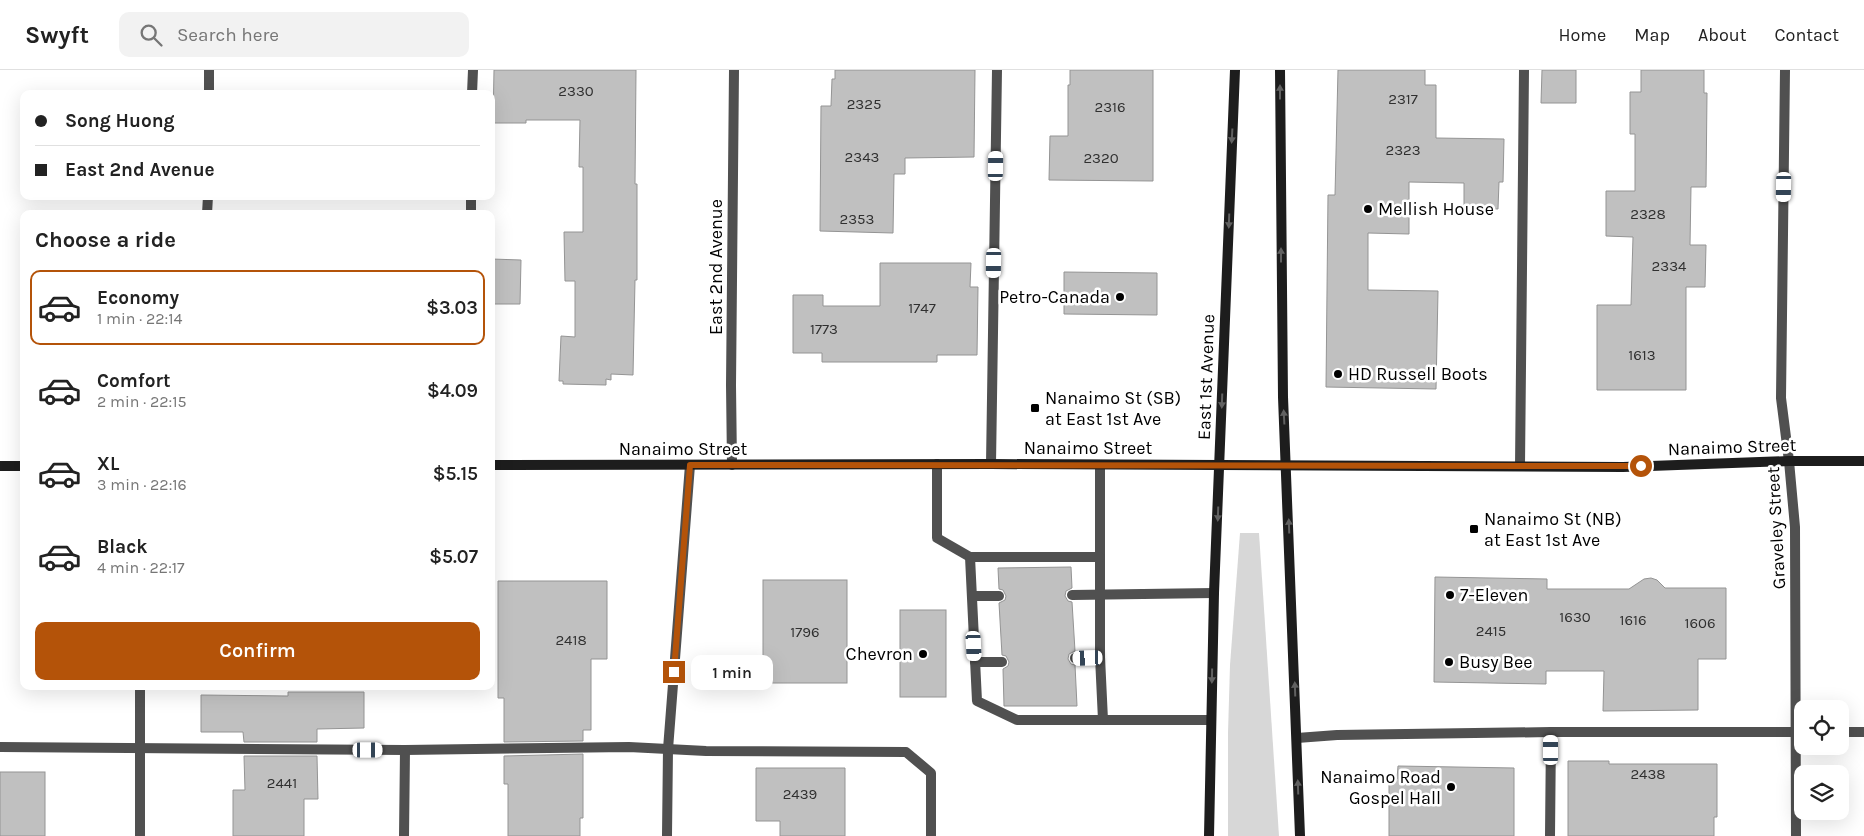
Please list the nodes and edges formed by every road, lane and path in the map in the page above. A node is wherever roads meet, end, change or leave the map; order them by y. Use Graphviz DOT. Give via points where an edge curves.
graph roads {
  1 [pos="209,70"];
  2 [pos="473,70"];
  3 [pos="734,70"];
  4 [pos="997,70"];
  5 [pos="1235,70"];
  6 [pos="1280,70"];
  7 [pos="1524,70"];
  8 [pos="1786,70"];
  9 [pos="209,90"];
  10 [pos="472,90"];
  11 [pos="1789,461"];
  12 [pos="1864,461"];
  13 [pos="937,464"];
  14 [pos="991,464"];
  15 [pos="495,465"];
  16 [pos="690,465"];
  17 [pos="732,465"];
  18 [pos="1100,465"];
  19 [pos="1219,465"];
  20 [pos="0,466"];
  21 [pos="20,466"];
  22 [pos="1286,466"];
  23 [pos="1520,466"];
  24 [pos="970,557"];
  25 [pos="1100,557"];
  26 [pos="1214,593"];
  27 [pos="1100,594"];
  28 [pos="1072,595"];
  29 [pos="972,596"];
  30 [pos="999,596"];
  31 [pos="1100,657"];
  32 [pos="1075,658"];
  33 [pos="975,662"];
  34 [pos="1002,662"];
  35 [pos="140,690"];
  36 [pos="1798,700"];
  37 [pos="1103,720"];
  38 [pos="1211,720"];
  39 [pos="1551,732"];
  40 [pos="1794,732"];
  41 [pos="1849,732"];
  42 [pos="1864,732"];
  43 [pos="1296,738"];
  44 [pos="0,747"];
  45 [pos="140,747"];
  46 [pos="668,749"];
  47 [pos="405,750"];
  48 [pos="1798,755"];
  49 [pos="140,836"];
  50 [pos="404,836"];
  51 [pos="667,836"];
  52 [pos="931,836"];
  53 [pos="1210,836"];
  54 [pos="1300,836"];
  55 [pos="1550,836"];
  56 [pos="1796,836"];
  1 -- 9 [label="street"];
  2 -- 10 [label="street"];
  3 -- 17 [label="street, East 2nd Avenue"];
  4 -- 14 [label="street"];
  5 -- 19 [label="main road, East 1st Avenue, one-way"];
  22 -- 6 [label="main road, one-way"];
  7 -- 23 [label="street"];
  8 -- 11 [label="street, Graveley Street" via="1780,398"];
  11 -- 12 [label="main road, Nanaimo Street"];
  11 -- 23 [label="main road, Nanaimo Street" via="1623,467"];
  11 -- 36 [label="street, Graveley Street" via="1795,527"];
  13 -- 14 [label="main road, Nanaimo Street"];
  13 -- 17 [label="main road, Nanaimo Street"];
  13 -- 24 [label="street" via="937,538"];
  14 -- 18 [label="main road, Nanaimo Street"];
  15 -- 16 [label="main road, Nanaimo Street"];
  16 -- 17 [label="main road, Nanaimo Street"];
  16 -- 46 [label="street"];
  18 -- 19 [label="main road, Nanaimo Street"];
  18 -- 25 [label="street"];
  19 -- 22 [label="main road, Nanaimo Street"];
  19 -- 26 [label="main road, East 1st Avenue, one-way"];
  20 -- 21 [label="main road"];
  22 -- 23 [label="main road, Nanaimo Street"];
  43 -- 22 [label="main road, one-way"];
  24 -- 25 [label="street"];
  24 -- 29 [label="street"];
  25 -- 27 [label="street"];
  26 -- 27 [label="street"];
  26 -- 38 [label="main road, East 1st Avenue, one-way"];
  27 -- 28 [label="street"];
  27 -- 31 [label="street"];
  29 -- 30 [label="street"];
  29 -- 33 [label="street"];
  31 -- 32 [label="street"];
  31 -- 37 [label="street"];
  33 -- 34 [label="street"];
  33 -- 37 [label="street" via="977,701 1017,720"];
  35 -- 45 [label="street"];
  37 -- 38 [label="street"];
  38 -- 53 [label="main road, East 1st Avenue"];
  39 -- 40 [label="street"];
  39 -- 43 [label="street"];
  39 -- 55 [label="street"];
  41 -- 42 [label="street"];
  54 -- 43 [label="main road, one-way"];
  44 -- 45 [label="street"];
  45 -- 47 [label="street"];
  45 -- 49 [label="street"];
  46 -- 47 [label="street"];
  46 -- 51 [label="street"];
  46 -- 52 [label="street" via="906,752 931,773"];
  47 -- 50 [label="street"];
  48 -- 56 [label="street, Graveley Street"];
}
